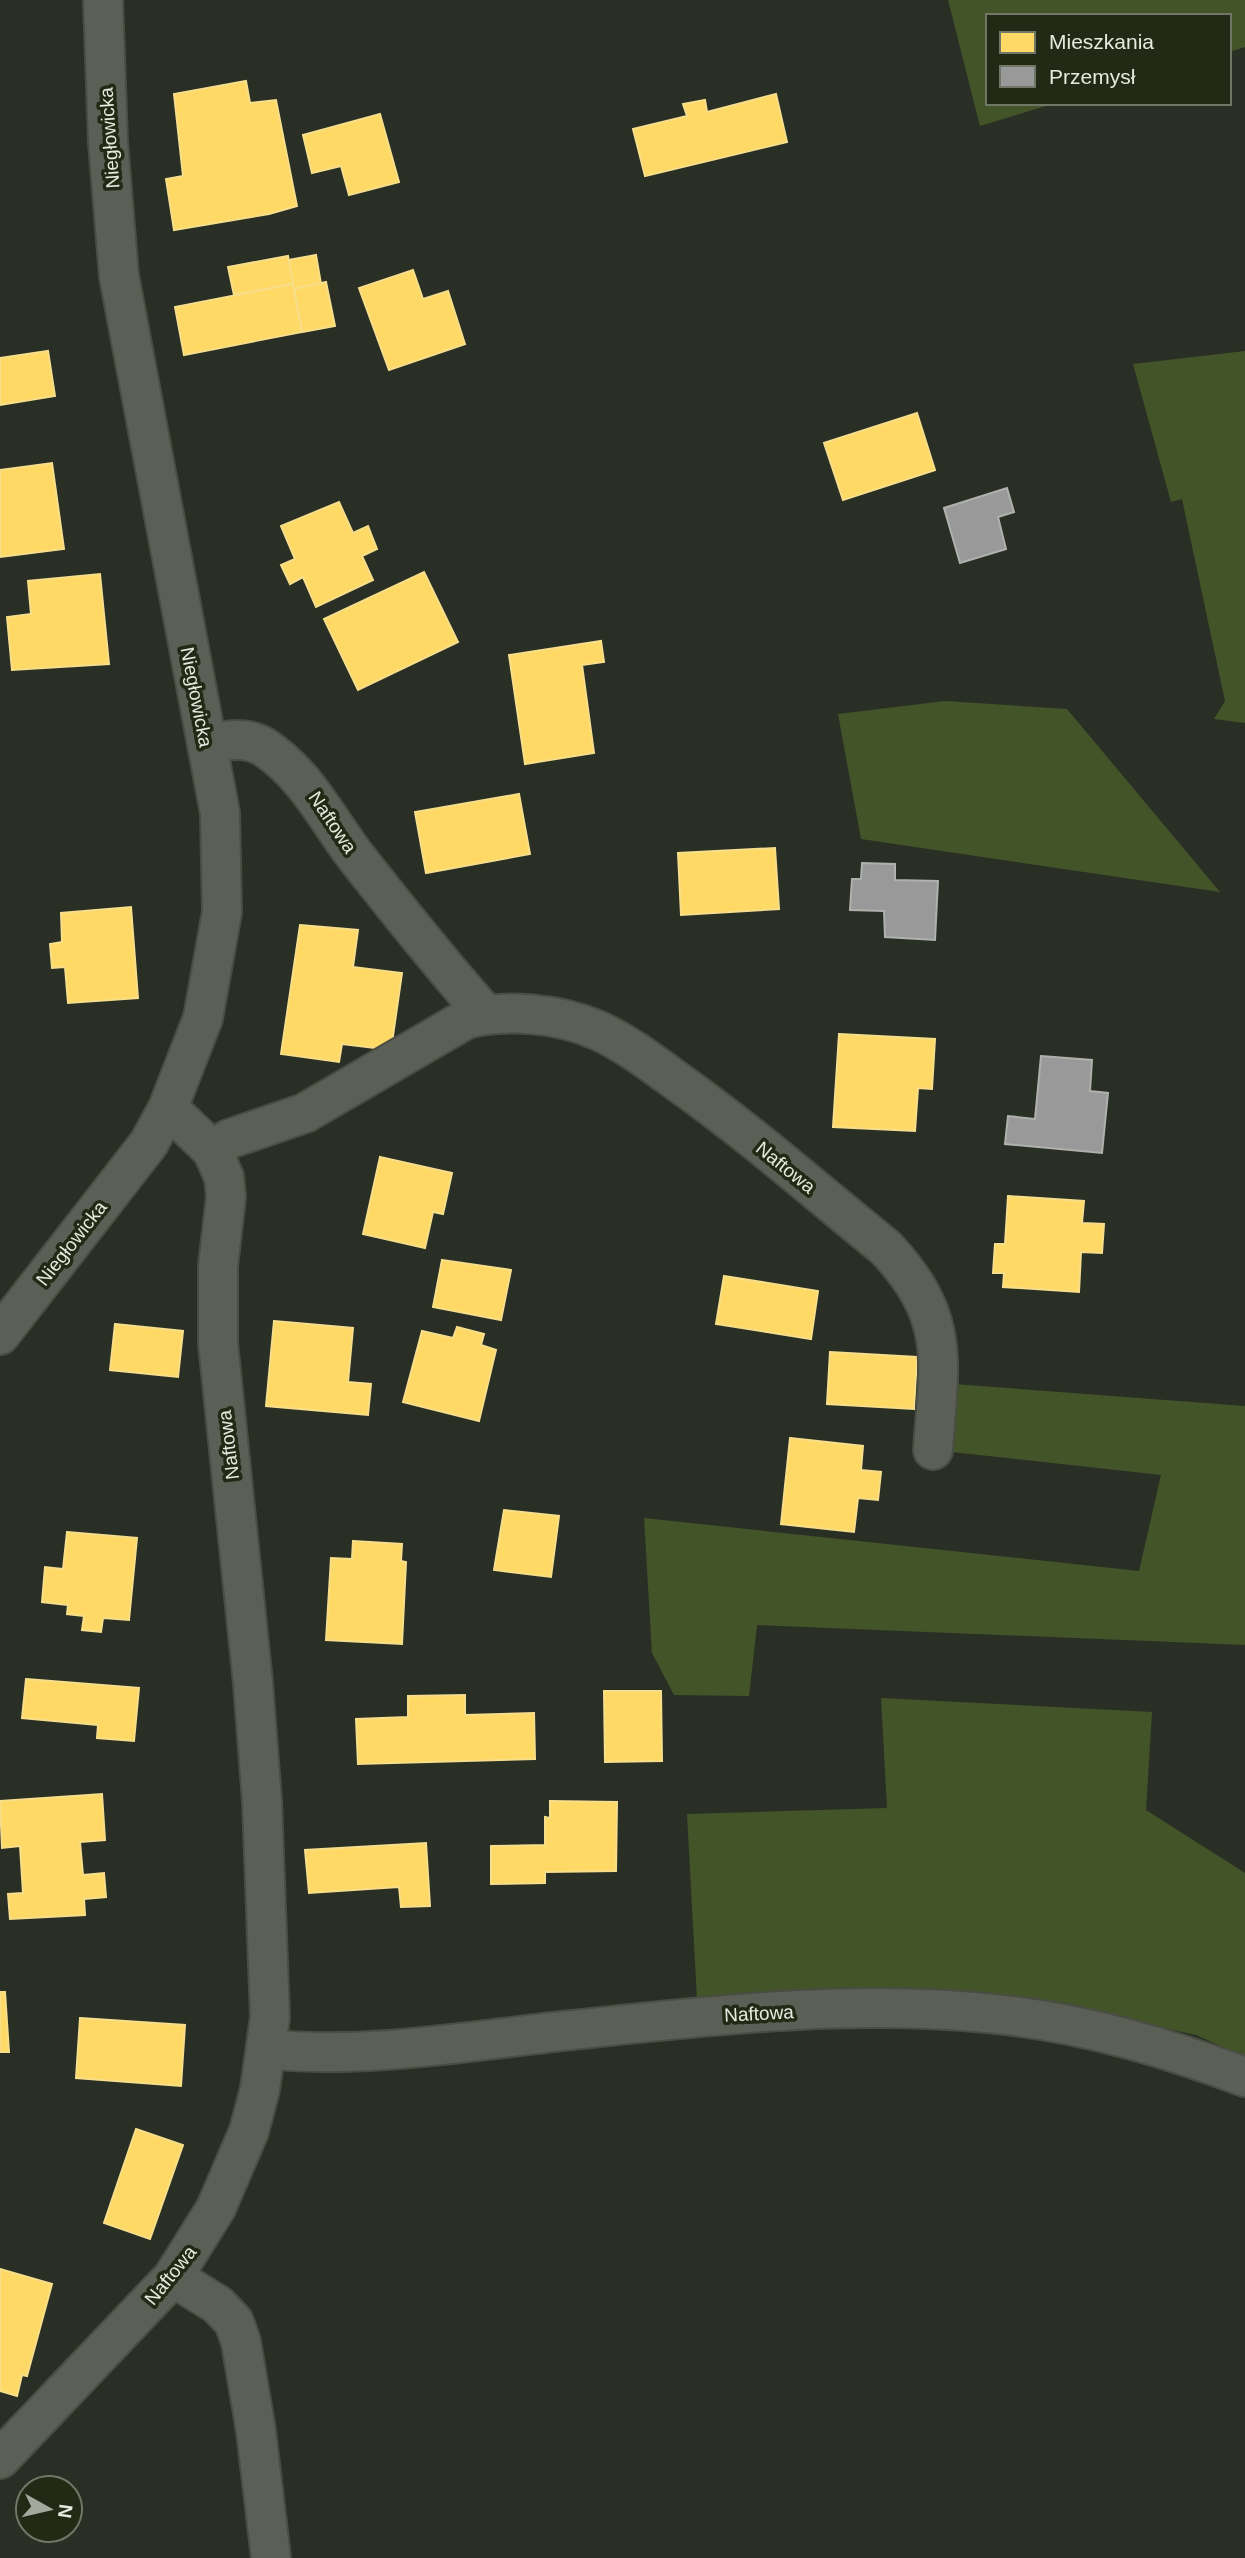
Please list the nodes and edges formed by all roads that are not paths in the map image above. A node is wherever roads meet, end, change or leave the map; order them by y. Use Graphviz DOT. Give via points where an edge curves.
graph roads {
  1 [pos="103,0"];
  2 [pos="207,745"];
  3 [pos="486,1014"];
  4 [pos="168,1108"];
  5 [pos="212,1150"];
  6 [pos="0,1335"];
  7 [pos="933,1450"];
  8 [pos="267,2049"];
  9 [pos="1245,2077"];
  10 [pos="173,2277"];
  11 [pos="0,2459"];
  12 [pos="271,2558"];
  1 -- 2 [label="street, Niegłowicka" via="119,276"];
  2 -- 3 [label="street, Naftowa" via="243,740 262,746 301,779 419,938"];
  2 -- 4 [label="street, Niegłowicka" via="220,813 222,912 203,1018"];
  3 -- 5 [label="street, Naftowa" via="448,1029 305,1113 229,1139"];
  3 -- 7 [label="street, Naftowa" via="564,1020 622,1043 708,1103 886,1248 919,1288 938,1336"];
  4 -- 5 [label="street"];
  4 -- 6 [label="street, Niegłowicka" via="149,1143"];
  5 -- 8 [label="street, Naftowa" via="224,1177 226,1197 218,1266 218,1343 262,1801 270,1984"];
  8 -- 9 [label="street, Naftowa" via="324,2052 725,2014 888,2008 1003,2014 1055,2022 1148,2043"];
  8 -- 10 [label="street, Naftowa" via="249,2131 235,2168 196,2244"];
  10 -- 11 [label="street, Naftowa"];
  10 -- 12 [label="street" via="218,2305 234,2322 241,2342"];
}
